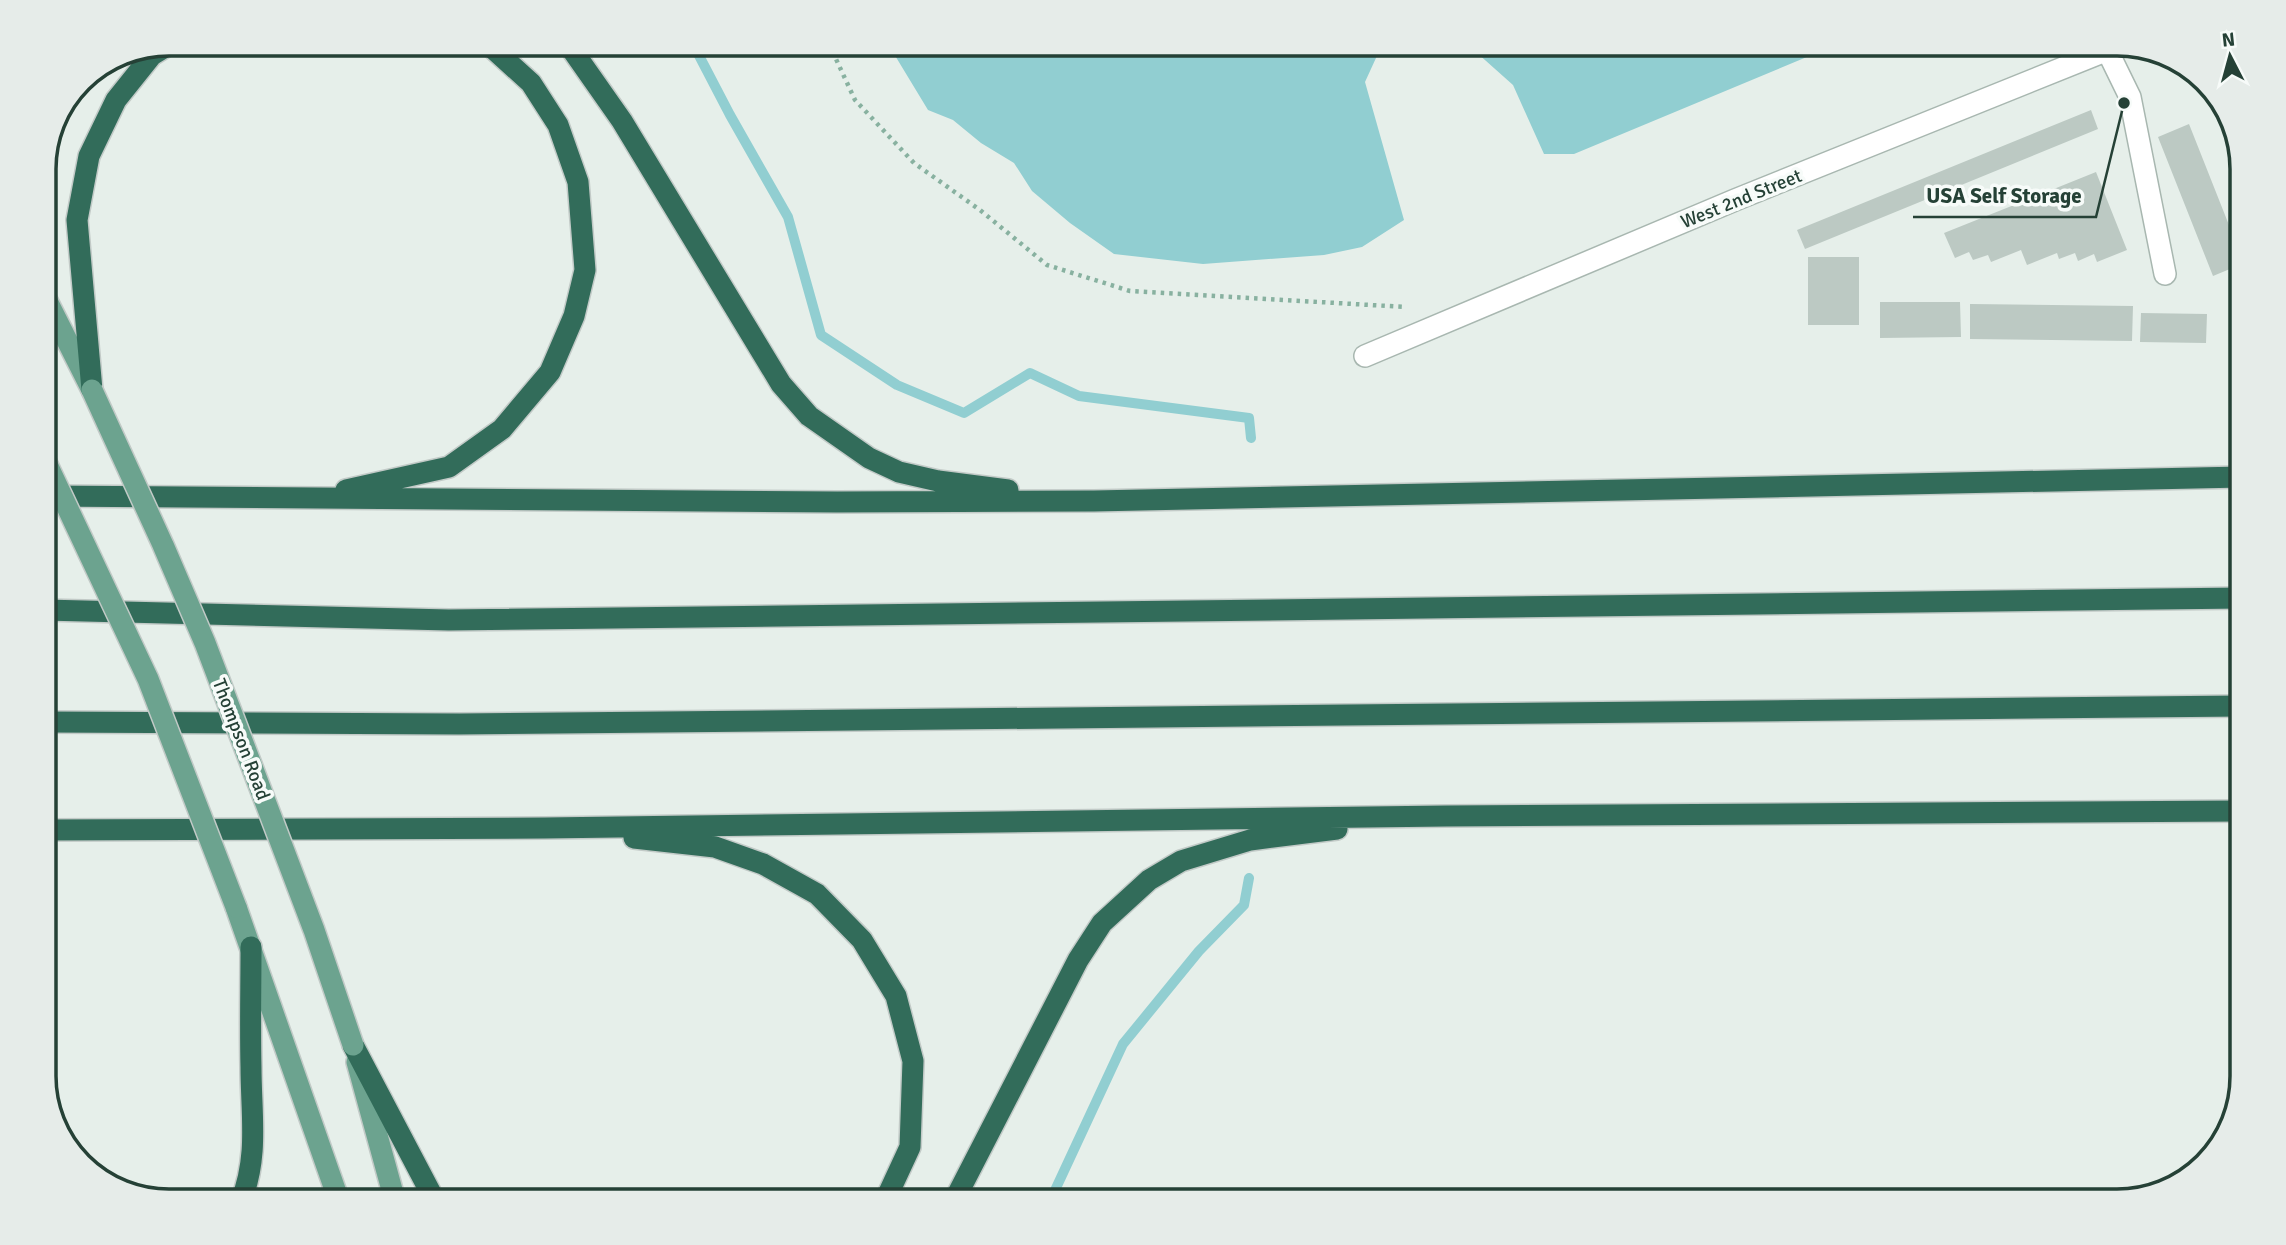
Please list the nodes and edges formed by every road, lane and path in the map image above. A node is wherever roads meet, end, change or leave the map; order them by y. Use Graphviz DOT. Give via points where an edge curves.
graph roads {
  1 [pos="501,56"];
  2 [pos="576,56"];
  3 [pos="835,56"];
  4 [pos="2092,56"];
  5 [pos="2117,56"];
  6 [pos="149,58"];
  7 [pos="2165,274"];
  8 [pos="1418,307"];
  9 [pos="56,319"];
  10 [pos="1365,356"];
  11 [pos="92,390"];
  12 [pos="2230,478"];
  13 [pos="56,484"];
  14 [pos="56,496"];
  15 [pos="307,498"];
  16 [pos="1094,501"];
  17 [pos="2230,598"];
  18 [pos="56,610"];
  19 [pos="2230,706"];
  20 [pos="56,722"];
  21 [pos="2230,811"];
  22 [pos="1446,816"];
  23 [pos="545,828"];
  24 [pos="56,830"];
  25 [pos="251,947"];
  26 [pos="353,1045"];
  27 [pos="246,1189"];
  28 [pos="335,1189"];
  29 [pos="392,1189"];
  30 [pos="429,1189"];
  31 [pos="891,1189"];
  32 [pos="960,1189"];
  1 -- 15 [label="highway" via="531,83 558,125 578,182 585,270 574,316 550,372 502,429 449,467"];
  2 -- 16 [label="highway" via="622,121 781,384 809,416 869,458 899,472"];
  3 -- 8 [label="path" via="855,100 914,163 1047,265 1130,291"];
  4 -- 10 [label="street, West 2nd Street"];
  5 -- 7 [label="street" via="2130,97"];
  6 -- 11 [label="highway" via="116,100 89,156 77,220"];
  9 -- 11 [label="main road, Thompson Road"];
  11 -- 26 [label="main road, Thompson Road, bridge" via="205,643"];
  12 -- 16 [label="highway"];
  13 -- 25 [label="main road, bridge" via="148,679"];
  14 -- 15 [label="highway"];
  15 -- 16 [label="highway"];
  17 -- 18 [label="highway" via="449,620"];
  19 -- 20 [label="highway" via="472,723"];
  21 -- 22 [label="highway"];
  22 -- 23 [label="highway"];
  22 -- 32 [label="highway" via="1250,840 1181,861 1149,880 1102,923 1078,960"];
  23 -- 24 [label="highway"];
  23 -- 31 [label="highway" via="715,847 763,864 817,894 862,940 896,996 913,1061 910,1147"];
  25 -- 27 [label="highway" via="254,1152"];
  25 -- 28 [label="main road"];
  26 -- 29 [label="main road, Thompson Road"];
  26 -- 30 [label="highway"];
}
